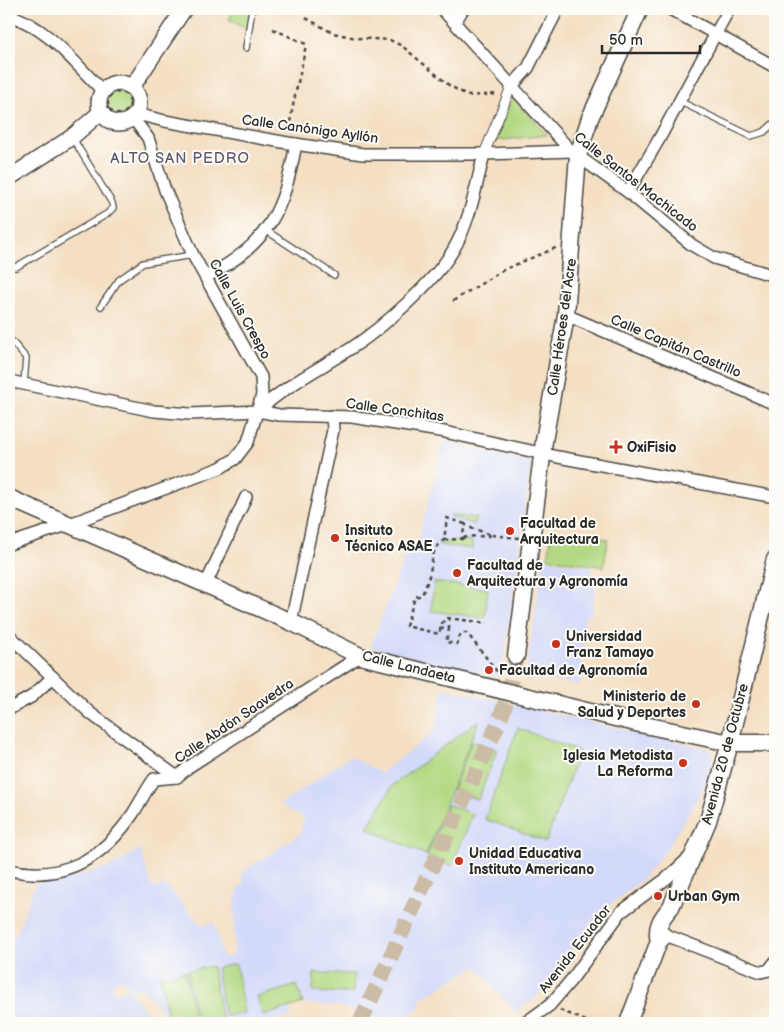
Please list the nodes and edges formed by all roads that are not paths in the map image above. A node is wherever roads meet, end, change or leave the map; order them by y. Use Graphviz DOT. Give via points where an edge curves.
graph roads {
  1 [pos="252,9"];
  2 [pos="442,9"];
  3 [pos="463,9"];
  4 [pos="558,9"];
  5 [pos="640,9"];
  6 [pos="670,9"];
  7 [pos="729,9"];
  8 [pos="177,11"];
  9 [pos="9,15"];
  10 [pos="455,22"];
  11 [pos="716,34"];
  12 [pos="246,48"];
  13 [pos="775,67"];
  14 [pos="126,90"];
  15 [pos="510,90"];
  16 [pos="103,91"];
  17 [pos="679,101"];
  18 [pos="101,112"];
  19 [pos="135,116"];
  20 [pos="775,122"];
  21 [pos="72,137"];
  22 [pos="292,144"];
  23 [pos="574,153"];
  24 [pos="484,154"];
  25 [pos="9,178"];
  26 [pos="628,192"];
  27 [pos="267,231"];
  28 [pos="193,255"];
  29 [pos="9,267"];
  30 [pos="334,275"];
  31 [pos="775,276"];
  32 [pos="206,277"];
  33 [pos="101,306"];
  34 [pos="566,315"];
  35 [pos="9,338"];
  36 [pos="9,382"];
  37 [pos="24,383"];
  38 [pos="775,404"];
  39 [pos="258,411"];
  40 [pos="332,416"];
  41 [pos="543,453"];
  42 [pos="246,497"];
  43 [pos="775,497"];
  44 [pos="9,498"];
  45 [pos="67,525"];
  46 [pos="9,544"];
  47 [pos="775,559"];
  48 [pos="206,584"];
  49 [pos="291,622"];
  50 [pos="9,634"];
  51 [pos="360,656"];
  52 [pos="516,656"];
  53 [pos="53,677"];
  54 [pos="9,709"];
  55 [pos="730,743"];
  56 [pos="775,743"];
  57 [pos="177,777"];
  58 [pos="693,853"];
  59 [pos="9,870"];
  60 [pos="661,939"];
  61 [pos="775,962"];
  62 [pos="525,1023"];
  63 [pos="628,1023"];
  1 -- 12 [label="lane"];
  2 -- 10 [label="street, Calle Santos Machicado"];
  3 -- 10 [label="street"];
  4 -- 15 [label="street" via="528,68"];
  5 -- 23 [label="main road, Calle Héroes del Acre"];
  6 -- 11 [label="street"];
  7 -- 11 [label="street"];
  8 -- 14 [label="street"];
  9 -- 16 [label="street" via="24,20 52,39"];
  10 -- 15 [label="street, Calle Santos Machicado"];
  11 -- 13 [label="street"];
  11 -- 17 [label="street"];
  14 -- 16 [label="street" via="116,82"];
  14 -- 19 [label="street" via="140,100"];
  15 -- 23 [label="street, Calle Santos Machicado"];
  15 -- 24 [label="street"];
  16 -- 18 [label="street" via="99,101"];
  17 -- 20 [label="lane" via="751,136 764,132"];
  17 -- 26 [label="street"];
  18 -- 19 [label="street" via="108,120 118,123"];
  18 -- 21 [label="street"];
  19 -- 22 [label="street, Calle Canónigo Ayllón"];
  19 -- 28 [label="street, Calle Luis Crespo" via="148,138 165,190"];
  21 -- 25 [label="street"];
  21 -- 29 [label="lane" via="113,208 16,267"];
  22 -- 24 [label="street, Calle Canónigo Ayllón" via="363,154"];
  22 -- 27 [label="street" via="282,202"];
  23 -- 24 [label="street, Calle Canónigo Ayllón"];
  23 -- 26 [label="street, Calle Santos Machicado"];
  23 -- 34 [label="main road, Calle Héroes del Acre" via="573,243"];
  24 -- 39 [label="street" via="464,226 453,251 440,268 363,340 276,394"];
  26 -- 31 [label="street, Calle Santos Machicado" via="707,254"];
  27 -- 30 [label="lane"];
  27 -- 32 [label="street" via="246,253"];
  28 -- 32 [label="street, Calle Luis Crespo"];
  28 -- 33 [label="lane" via="143,263 119,280"];
  32 -- 39 [label="street, Calle Luis Crespo" via="261,378 262,395"];
  34 -- 38 [label="street, Calle Capitán Castrillo"];
  34 -- 41 [label="main road, Calle Héroes del Acre"];
  35 -- 37 [label="lane" via="26,358"];
  36 -- 37 [label="street, Calle Conchitas"];
  37 -- 39 [label="street, Calle Conchitas" via="154,411 190,414"];
  39 -- 40 [label="street, Calle Conchitas" via="279,416"];
  39 -- 45 [label="street, Calle Luis Crespo" via="248,442 235,459 220,468"];
  40 -- 41 [label="street, Calle Conchitas" via="440,431"];
  40 -- 49 [label="street" via="333,430"];
  41 -- 43 [label="street, Calle Conchitas"];
  41 -- 52 [label="main road, Calle Héroes del Acre"];
  42 -- 48 [label="street"];
  44 -- 45 [label="main road, Calle Landaeta"];
  45 -- 46 [label="street, Calle Luis Crespo"];
  45 -- 48 [label="main road, Calle Landaeta"];
  47 -- 55 [label="main road, Avenida 20 de Octubre"];
  48 -- 49 [label="main road, Calle Landaeta"];
  49 -- 51 [label="main road, Calle Landaeta"];
  50 -- 53 [label="street"];
  51 -- 55 [label="main road, Calle Landaeta"];
  51 -- 57 [label="street, Calle Abdón Saavedra"];
  53 -- 54 [label="street" via="31,697"];
  53 -- 57 [label="street" via="90,713"];
  55 -- 56 [label="main road, Calle Landaeta"];
  55 -- 58 [label="main road, Avenida 20 de Octubre" via="708,821"];
  57 -- 59 [label="street, Calle Abdón Saavedra" via="154,779 122,830 86,861 70,869 30,875"];
  58 -- 60 [label="main road, Avenida 20 de Octubre" via="657,932"];
  58 -- 62 [label="street, Avenida Ecuador" via="666,879 621,912 550,1005"];
  60 -- 61 [label="street" via="671,936 761,972 769,970"];
  60 -- 63 [label="main road, Avenida 20 de Octubre"];
}
